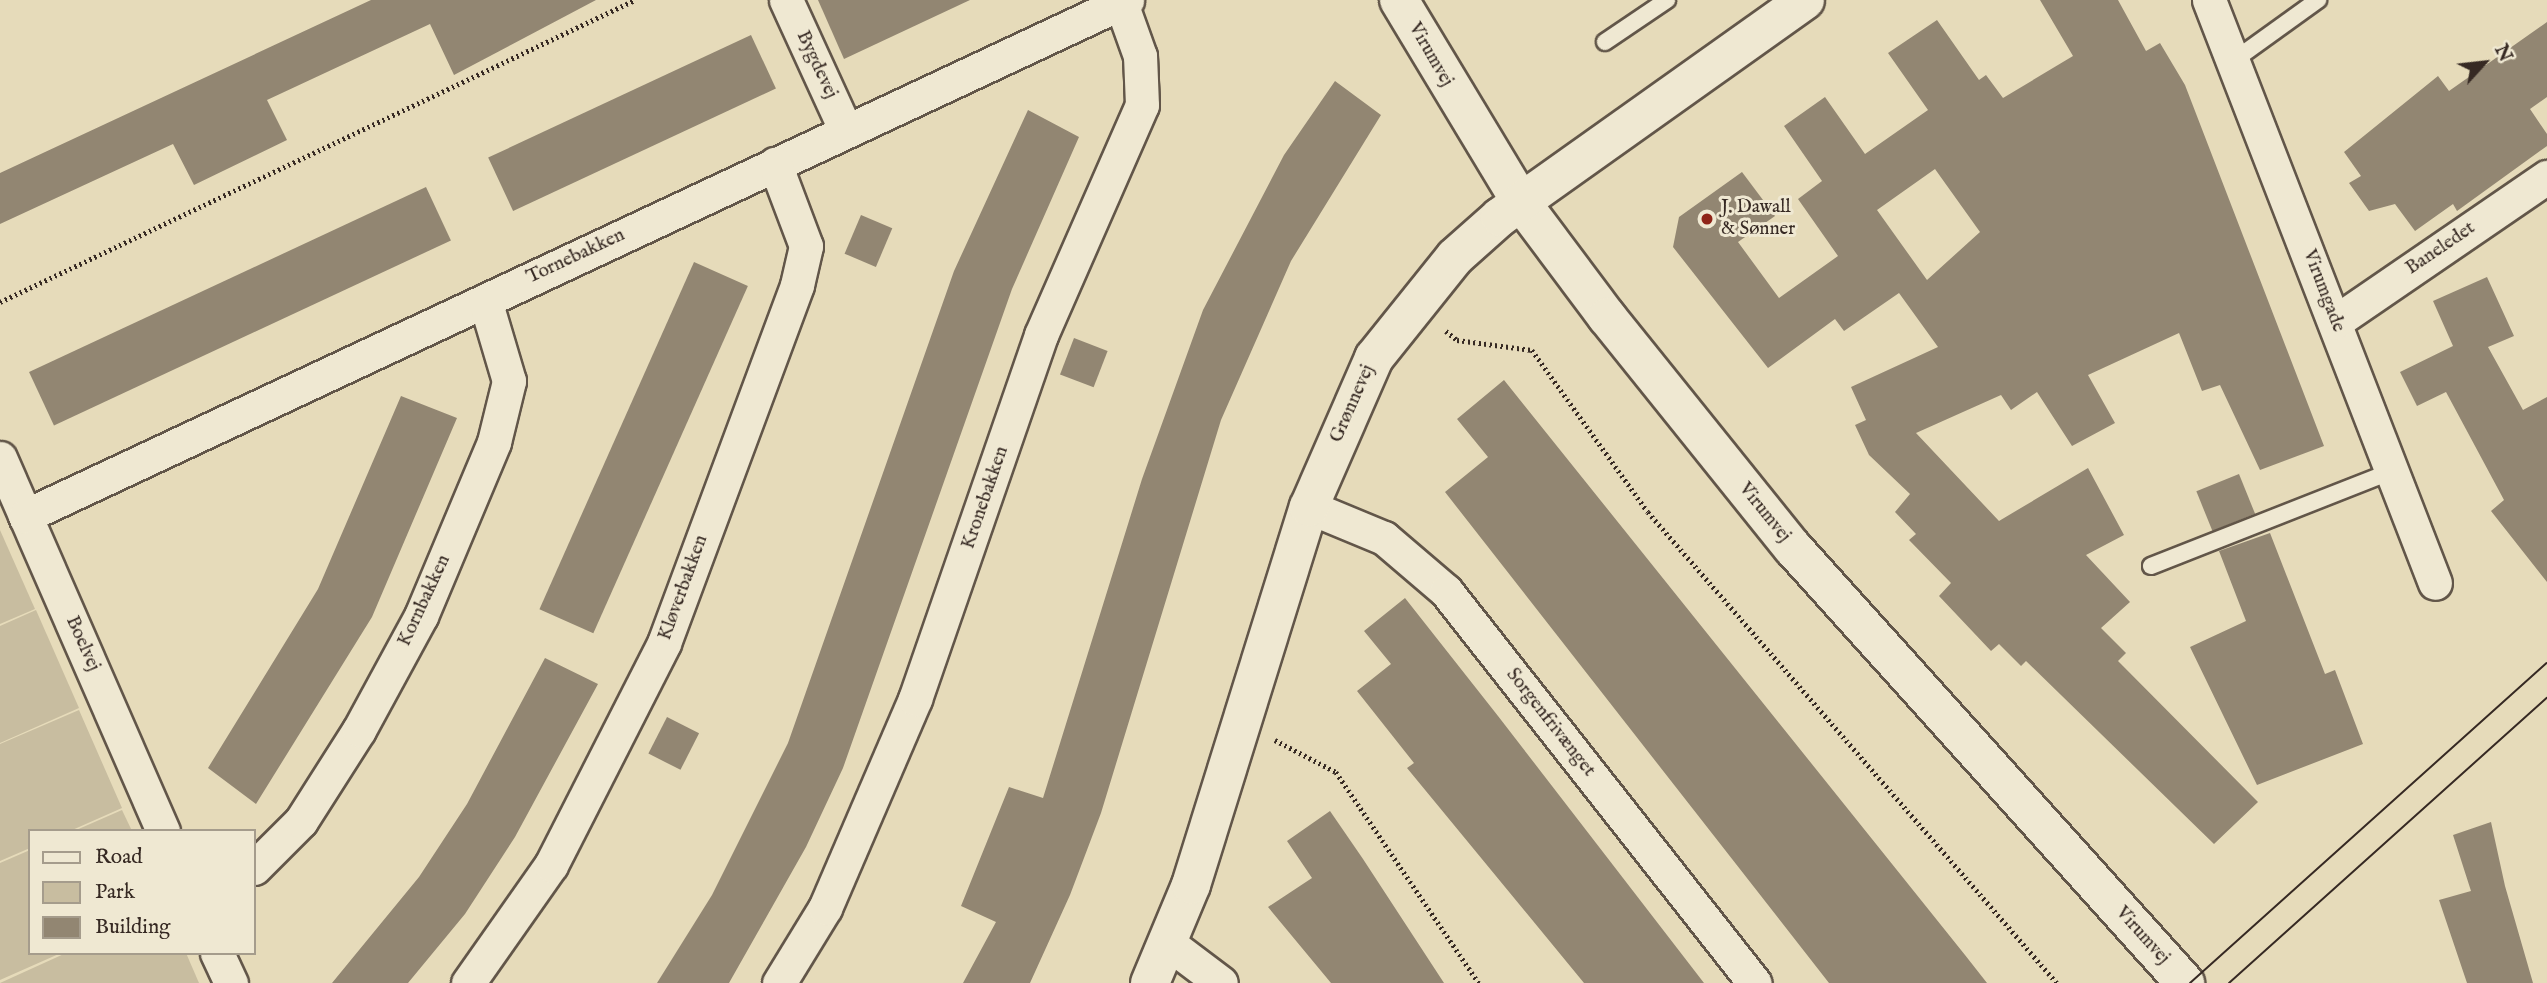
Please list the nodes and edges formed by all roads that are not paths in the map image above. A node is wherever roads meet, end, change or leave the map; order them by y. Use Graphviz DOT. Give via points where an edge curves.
graph roads {
  1 [pos="786,0"];
  2 [pos="1399,0"];
  3 [pos="1667,0"];
  4 [pos="1805,0"];
  5 [pos="2209,0"];
  6 [pos="2318,0"];
  7 [pos="1124,2"];
  8 [pos="1605,42"];
  9 [pos="2233,61"];
  10 [pos="846,131"];
  11 [pos="775,164"];
  12 [pos="2547,177"];
  13 [pos="1521,202"];
  14 [pos="485,300"];
  15 [pos="2335,322"];
  16 [pos="0,458"];
  17 [pos="2392,471"];
  18 [pos="1309,507"];
  19 [pos="25,516"];
  20 [pos="2151,566"];
  21 [pos="2435,583"];
  22 [pos="162,829"];
  23 [pos="256,867"];
  24 [pos="1168,943"];
  25 [pos="218,955"];
  26 [pos="231,983"];
  27 [pos="468,983"];
  28 [pos="779,983"];
  29 [pos="1150,983"];
  30 [pos="1221,983"];
  31 [pos="1755,983"];
  32 [pos="2185,983"];
  1 -- 10 [label="street, Bygdevej"];
  2 -- 13 [label="street, Virumvej"];
  3 -- 8 [label="lane"];
  4 -- 13 [label="street, Grønnevej"];
  5 -- 9 [label="street, Virumgade"];
  6 -- 9 [label="lane"];
  7 -- 10 [label="street, Tornebakken"];
  7 -- 28 [label="street, Kronebakken" via="1140,56 1142,105 1041,335 905,722 825,908"];
  9 -- 15 [label="street, Virumgade"];
  10 -- 11 [label="street, Tornebakken"];
  11 -- 14 [label="street, Tornebakken"];
  11 -- 27 [label="street, Kløverbakken" via="806,246 797,285 664,643 551,865"];
  12 -- 15 [label="street, Baneledet"];
  13 -- 18 [label="street, Grønnevej" via="1455,257 1374,358"];
  13 -- 32 [label="street, Virumvej" via="1793,548"];
  14 -- 19 [label="street, Tornebakken"];
  14 -- 23 [label="street, Kornbakken" via="509,381 494,442 422,616 359,730 301,821"];
  15 -- 17 [label="street, Virumgade"];
  16 -- 19 [label="street, Boelvej"];
  17 -- 20 [label="lane"];
  17 -- 21 [label="street, Virumgade"];
  18 -- 24 [label="street, Grønnevej"];
  18 -- 31 [label="street, Sorgenfrivænget" via="1384,538 1446,591"];
  19 -- 22 [label="street, Boelvej"];
  24 -- 29 [label="street, Grønnevej"];
  24 -- 30 [label="street"];
  25 -- 26 [label="street"];
}
